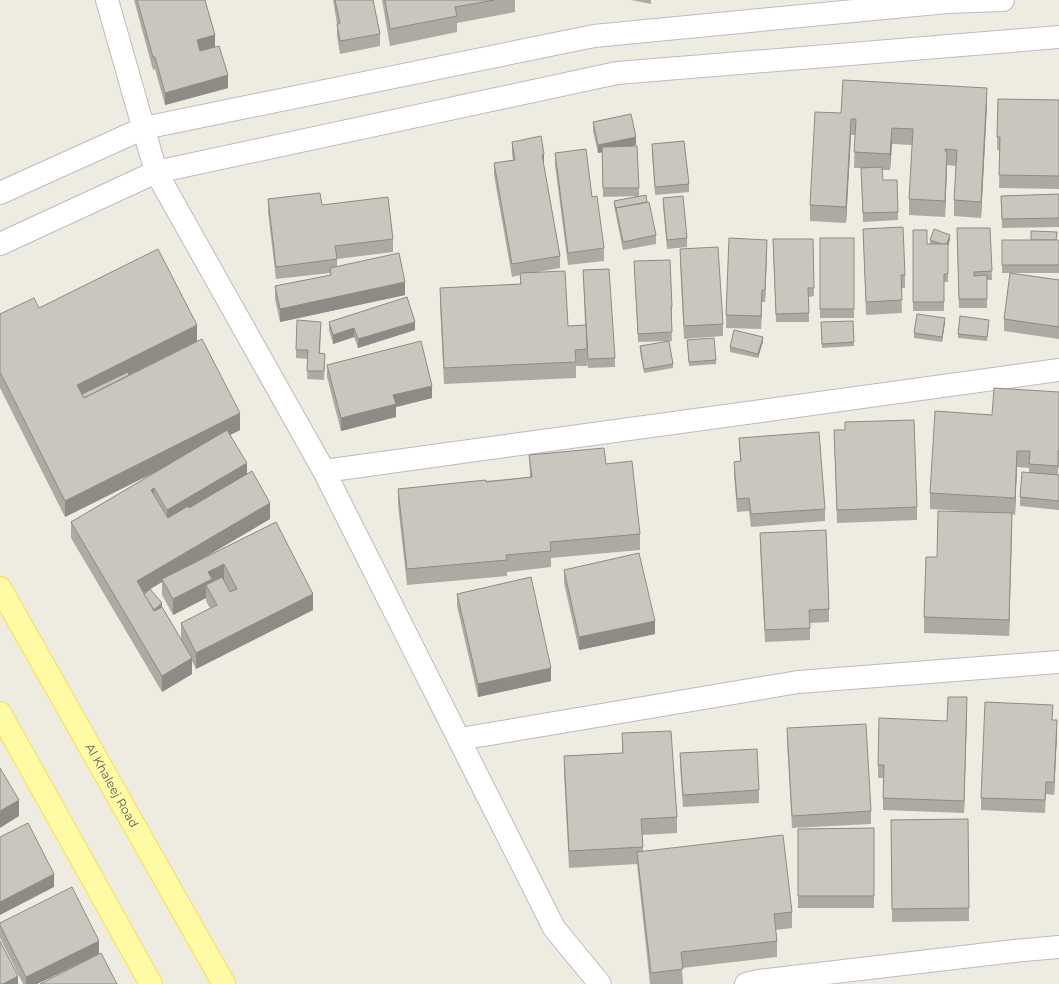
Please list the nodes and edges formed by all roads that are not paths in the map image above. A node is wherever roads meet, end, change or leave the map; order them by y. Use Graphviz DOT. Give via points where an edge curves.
graph roads {
  1 [pos="108,0"];
  2 [pos="1003,0"];
  3 [pos="1059,37"];
  4 [pos="144,128"];
  5 [pos="156,172"];
  6 [pos="0,193"];
  7 [pos="0,244"];
  8 [pos="1059,370"];
  9 [pos="324,471"];
  10 [pos="0,588"];
  11 [pos="1059,662"];
  12 [pos="0,713"];
  13 [pos="460,740"];
  14 [pos="1059,947"];
  15 [pos="151,984"];
  16 [pos="224,984"];
  17 [pos="600,984"];
  18 [pos="746,984"];
  1 -- 4 [label="street"];
  2 -- 4 [label="street" via="947,2 594,36"];
  3 -- 5 [label="street" via="617,73"];
  4 -- 5 [label="street"];
  4 -- 6 [label="street"];
  5 -- 7 [label="street"];
  5 -- 9 [label="street"];
  8 -- 9 [label="street"];
  9 -- 13 [label="street"];
  10 -- 16 [label="main road, Al Khaleej Road"];
  11 -- 13 [label="street" via="798,682"];
  12 -- 15 [label="main road"];
  13 -- 17 [label="street" via="554,928"];
  14 -- 18 [label="street"];
}
